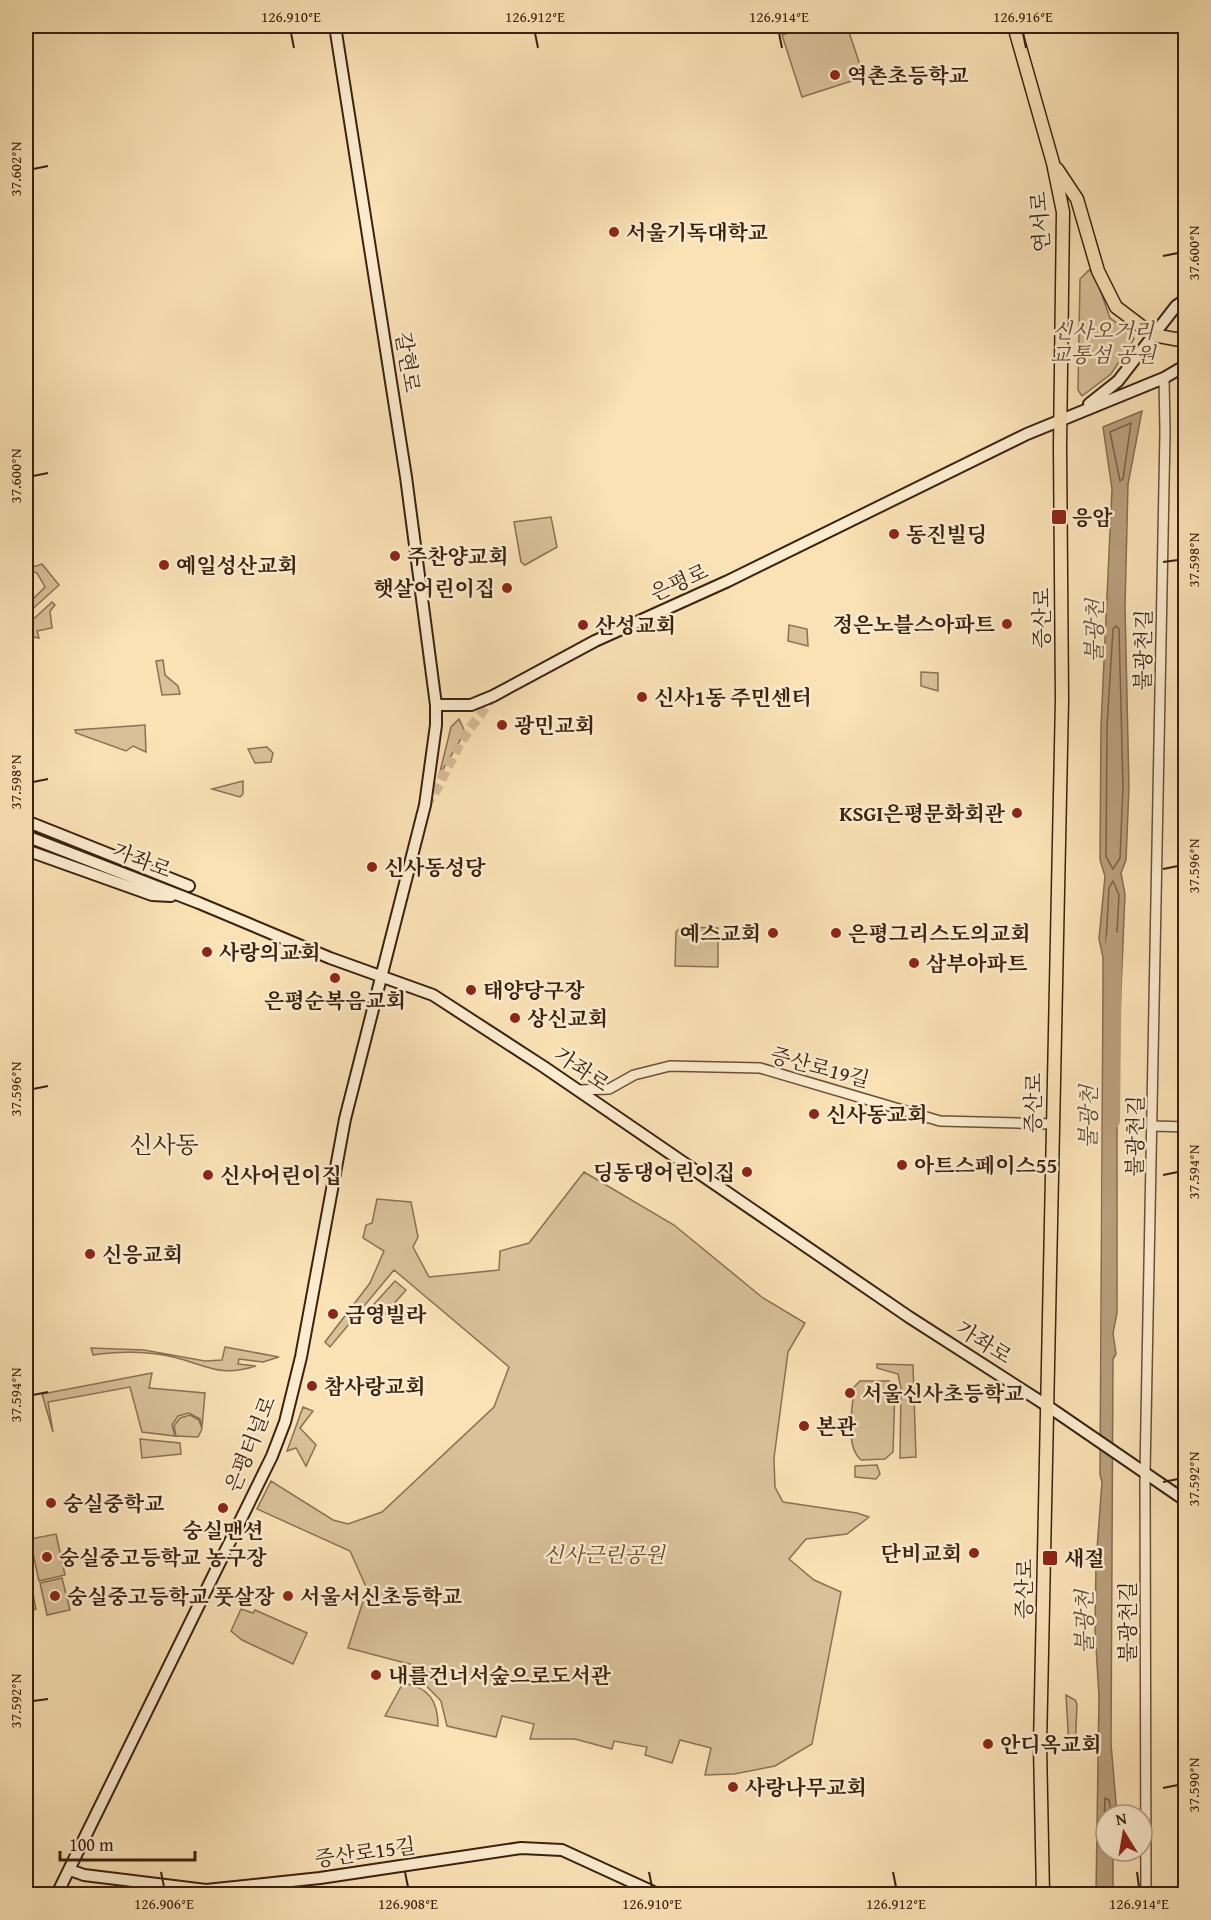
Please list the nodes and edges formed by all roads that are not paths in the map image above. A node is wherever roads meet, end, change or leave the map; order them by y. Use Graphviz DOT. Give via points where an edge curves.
graph roads {
  1 [pos="335,26"];
  2 [pos="1014,26"];
  3 [pos="1053,163"];
  4 [pos="1185,299"];
  5 [pos="1153,335"];
  6 [pos="1185,341"];
  7 [pos="1185,365"];
  8 [pos="1164,378"];
  9 [pos="1060,420"];
  10 [pos="436,705"];
  11 [pos="26,821"];
  12 [pos="26,836"];
  13 [pos="26,850"];
  14 [pos="189,886"];
  15 [pos="185,898"];
  16 [pos="382,975"];
  17 [pos="579,1090"];
  18 [pos="1053,1124"];
  19 [pos="1154,1126"];
  20 [pos="1185,1127"];
  21 [pos="1046,1405"];
  22 [pos="1141,1470"];
  23 [pos="1185,1501"];
  24 [pos="70,1870"];
  25 [pos="57,1894"];
  26 [pos="658,1894"];
  27 [pos="1043,1894"];
  28 [pos="1146,1894"];
  1 -- 10 [label="main road, 갈현로" via="406,477"];
  2 -- 3 [label="main road, 연서로"];
  3 -- 5 [label="main road" via="1077,199 1098,271 1111,300"];
  3 -- 9 [label="main road, 연서로" via="1063,212"];
  4 -- 5 [label="main road"];
  5 -- 6 [label="main road"];
  5 -- 9 [label="main road" via="1113,386"];
  7 -- 8 [label="main road, 은평로"];
  8 -- 9 [label="main road, 은평로"];
  8 -- 19 [label="street, 불광천길"];
  9 -- 10 [label="main road, 은평로" via="595,641 493,696 471,705"];
  9 -- 18 [label="main road, 증산로" via="1062,700"];
  10 -- 16 [label="main road" via="425,805"];
  11 -- 14 [label="main road"];
  12 -- 15 [label="main road, 가좌로"];
  13 -- 15 [label="main road" via="152,895"];
  15 -- 16 [label="main road, 가좌로" via="330,958"];
  16 -- 17 [label="main road, 가좌로" via="440,999"];
  16 -- 24 [label="main road, 은평터널로" via="345,1119 285,1422"];
  17 -- 18 [label="street, 증산로19길" via="609,1089 634,1075 670,1066 760,1068 940,1121"];
  17 -- 21 [label="main road, 가좌로" via="909,1317"];
  18 -- 21 [label="main road, 증산로"];
  19 -- 20 [label="street"];
  19 -- 22 [label="street, 불광천길"];
  21 -- 22 [label="main road, 가좌로"];
  21 -- 27 [label="main road, 증산로" via="1040,1746"];
  22 -- 23 [label="main road"];
  22 -- 28 [label="street, 불광천길"];
  24 -- 25 [label="main road, 은평터널로"];
  24 -- 26 [label="main road, 증산로15길" via="130,1882 206,1890 320,1878 521,1848 562,1850"];
}
